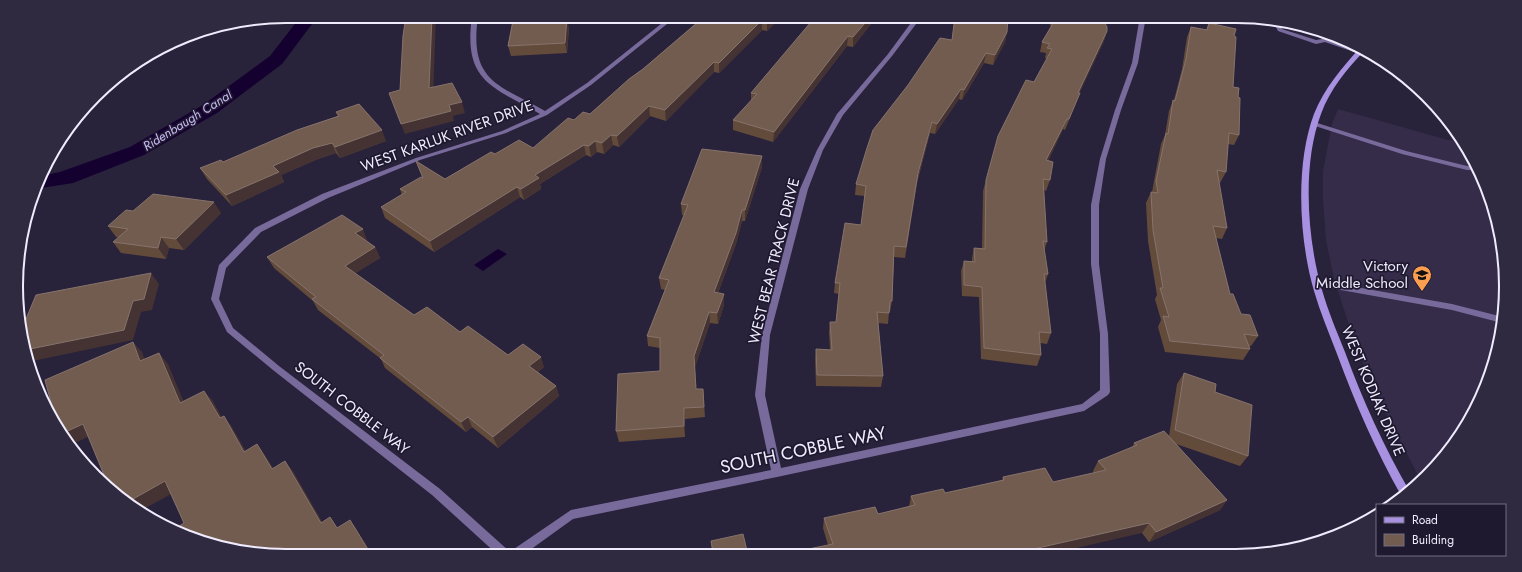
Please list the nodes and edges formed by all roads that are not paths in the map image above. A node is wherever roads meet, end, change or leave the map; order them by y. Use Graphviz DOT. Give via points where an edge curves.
graph roads {
  1 [pos="474,23"];
  2 [pos="665,23"];
  3 [pos="914,23"];
  4 [pos="1142,23"];
  5 [pos="1278,26"];
  6 [pos="1325,40"];
  7 [pos="1339,44"];
  8 [pos="1358,53"];
  9 [pos="545,114"];
  10 [pos="1314,124"];
  11 [pos="1471,168"];
  12 [pos="222,268"];
  13 [pos="1316,283"];
  14 [pos="1497,318"];
  15 [pos="777,473"];
  16 [pos="1403,489"];
  17 [pos="497,549"];
  18 [pos="524,549"];
  1 -- 9 [label="street" via="476,63 484,77"];
  2 -- 9 [label="street, WEST KARLUK RIVER DRIVE" via="589,84"];
  3 -- 15 [label="street, WEST BEAR TRACK DRIVE" via="840,114 820,150 804,189 766,335 760,395"];
  4 -- 15 [label="street, SOUTH COBBLE WAY" via="1135,63 1102,159 1095,205 1095,264 1104,334 1105,392 1084,407"];
  5 -- 6 [label="street" via="1280,30 1316,42"];
  6 -- 7 [label="street"];
  8 -- 10 [label="street, WEST KODIAK DRIVE" via="1338,77"];
  9 -- 12 [label="street, WEST KARLUK RIVER DRIVE" via="504,132 418,159 325,196 258,230"];
  10 -- 11 [label="street" via="1404,153"];
  10 -- 13 [label="street, WEST KODIAK DRIVE" via="1304,182 1307,233"];
  12 -- 17 [label="street, SOUTH COBBLE WAY" via="215,299 230,330 436,492"];
  13 -- 14 [label="street" via="1452,307"];
  13 -- 16 [label="street, WEST KODIAK DRIVE" via="1350,379"];
  15 -- 18 [label="street, SOUTH COBBLE WAY" via="570,515"];
}
